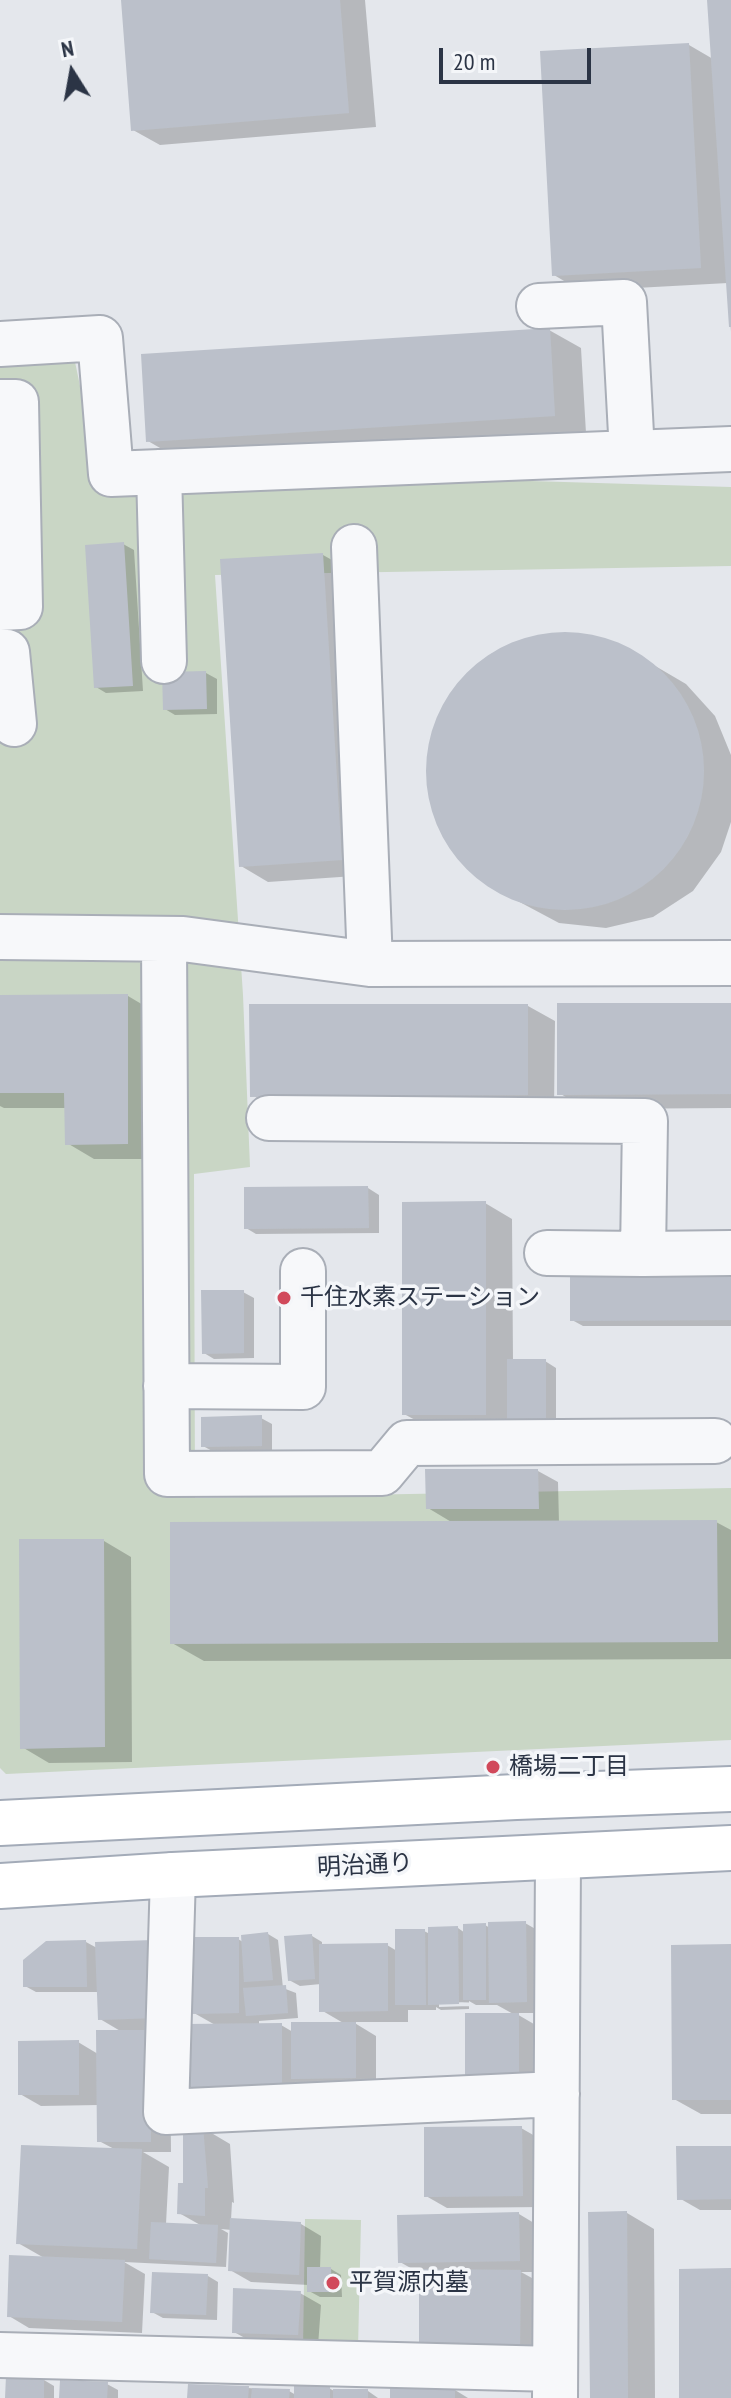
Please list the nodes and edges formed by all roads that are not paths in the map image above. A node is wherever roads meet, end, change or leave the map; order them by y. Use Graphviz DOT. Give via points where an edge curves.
graph roads {
  1 [pos="539,306"];
  2 [pos="0,344"];
  3 [pos="0,402"];
  4 [pos="731,449"];
  5 [pos="632,453"];
  6 [pos="159,472"];
  7 [pos="354,547"];
  8 [pos="0,608"];
  9 [pos="0,652"];
  10 [pos="164,661"];
  11 [pos="14,724"];
  12 [pos="0,937"];
  13 [pos="164,939"];
  14 [pos="731,963"];
  15 [pos="370,964"];
  16 [pos="269,1118"];
  17 [pos="547,1253"];
  18 [pos="731,1253"];
  19 [pos="643,1254"];
  20 [pos="303,1271"];
  21 [pos="166,1386"];
  22 [pos="715,1441"];
  23 [pos="731,1789"];
  24 [pos="0,1823"];
  25 [pos="731,1848"];
  26 [pos="558,1857"];
  27 [pos="173,1875"];
  28 [pos="0,1886"];
  29 [pos="557,2094"];
  30 [pos="0,2355"];
  31 [pos="555,2384"];
  1 -- 5 [label="street" via="624,302"];
  2 -- 6 [label="street" via="100,338 111,474"];
  3 -- 8 [label="street" via="16,402 20,607"];
  4 -- 5 [label="street"];
  5 -- 6 [label="street"];
  6 -- 10 [label="street"];
  7 -- 15 [label="street"];
  9 -- 11 [label="street" via="7,652"];
  12 -- 13 [label="street"];
  13 -- 15 [label="street"];
  13 -- 21 [label="street"];
  14 -- 15 [label="street"];
  16 -- 19 [label="street" via="645,1121"];
  17 -- 19 [label="street"];
  18 -- 19 [label="street"];
  20 -- 21 [label="street" via="303,1387"];
  21 -- 22 [label="street" via="167,1474 382,1473 407,1443"];
  23 -- 24 [label="main road"];
  25 -- 26 [label="main road, 明治通り"];
  26 -- 27 [label="main road, 明治通り"];
  26 -- 29 [label="street"];
  27 -- 28 [label="main road, 明治通り"];
  27 -- 29 [label="street" via="166,2112"];
  29 -- 31 [label="street"];
  30 -- 31 [label="street"];
}
